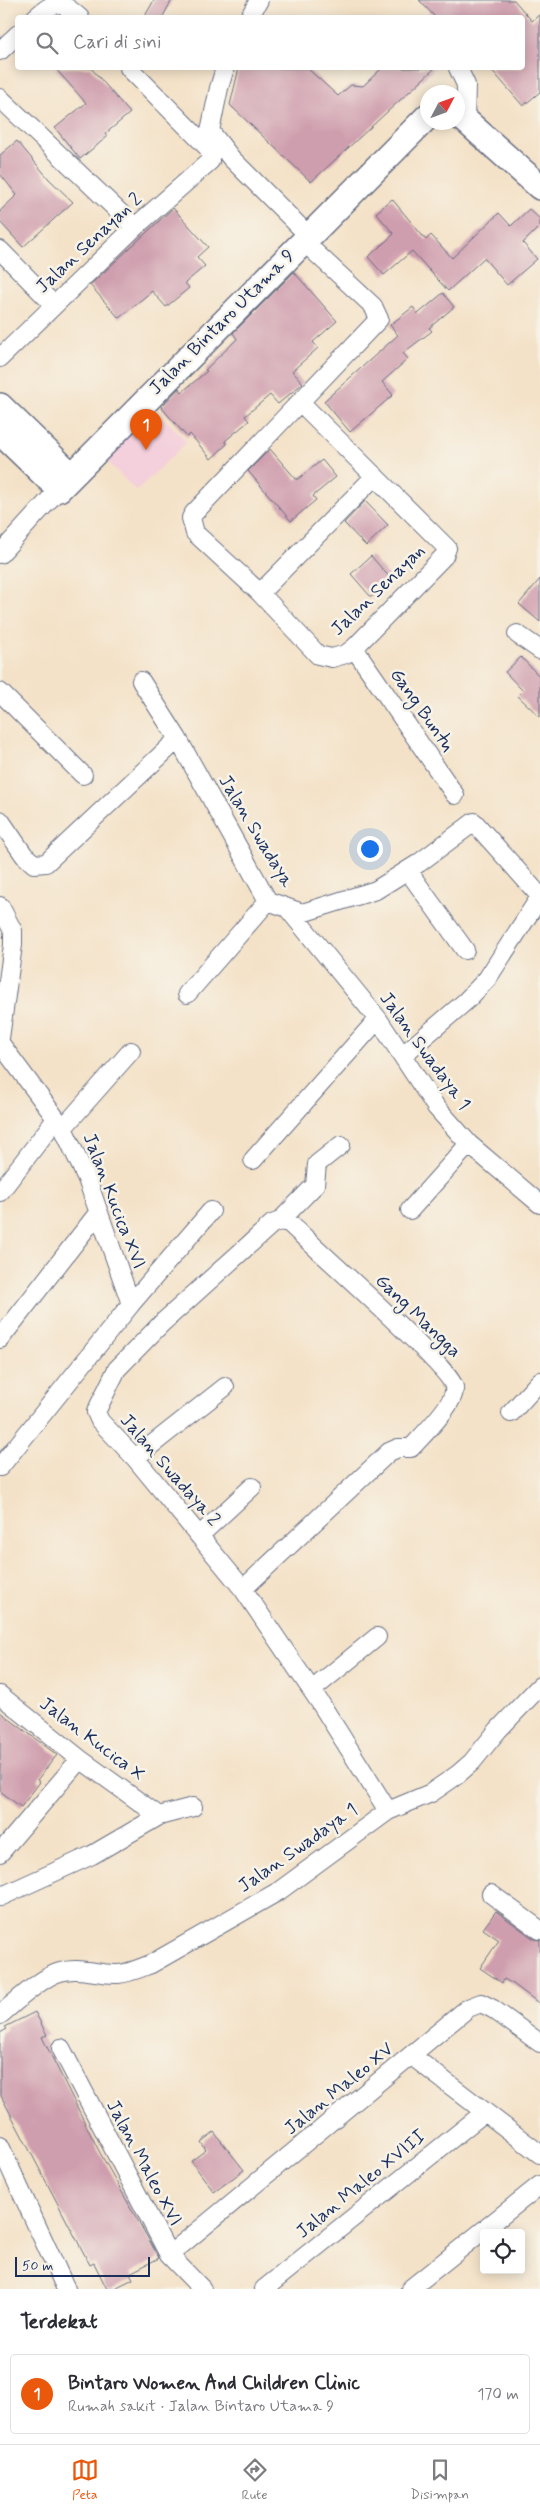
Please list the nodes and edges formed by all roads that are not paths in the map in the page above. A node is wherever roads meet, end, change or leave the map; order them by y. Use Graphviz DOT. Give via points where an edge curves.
graph roads {
  1 [pos="259,0"];
  2 [pos="38,15"];
  3 [pos="77,15"];
  4 [pos="250,15"];
  5 [pos="15,37"];
  6 [pos="0,51"];
  7 [pos="131,70"];
  8 [pos="224,70"];
  9 [pos="458,70"];
  10 [pos="461,85"];
  11 [pos="0,98"];
  12 [pos="465,121"];
  13 [pos="420,124"];
  14 [pos="540,187"];
  15 [pos="135,227"];
  16 [pos="305,238"];
  17 [pos="0,250"];
  18 [pos="54,305"];
  19 [pos="0,358"];
  20 [pos="301,403"];
  21 [pos="0,406"];
  22 [pos="0,432"];
  23 [pos="375,476"];
  24 [pos="65,482"];
  25 [pos="0,554"];
  26 [pos="260,593"];
  27 [pos="516,634"];
  28 [pos="354,648"];
  29 [pos="540,650"];
  30 [pos="141,681"];
  31 [pos="0,692"];
  32 [pos="178,739"];
  33 [pos="84,775"];
  34 [pos="455,795"];
  35 [pos="0,820"];
  36 [pos="408,871"];
  37 [pos="540,896"];
  38 [pos="268,901"];
  39 [pos="0,906"];
  40 [pos="289,910"];
  41 [pos="466,950"];
  42 [pos="187,994"];
  43 [pos="378,1019"];
  44 [pos="0,1038"];
  45 [pos="0,1043"];
  46 [pos="131,1051"];
  47 [pos="403,1056"];
  48 [pos="59,1124"];
  49 [pos="469,1144"];
  50 [pos="341,1145"];
  51 [pos="253,1160"];
  52 [pos="0,1192"];
  53 [pos="540,1204"];
  54 [pos="211,1210"];
  55 [pos="410,1210"];
  56 [pos="98,1213"];
  57 [pos="280,1221"];
  58 [pos="131,1304"];
  59 [pos="0,1339"];
  60 [pos="540,1381"];
  61 [pos="225,1386"];
  62 [pos="511,1413"];
  63 [pos="135,1458"];
  64 [pos="0,1466"];
  65 [pos="252,1487"];
  66 [pos="199,1536"];
  67 [pos="243,1589"];
  68 [pos="377,1637"];
  69 [pos="540,1686"];
  70 [pos="312,1690"];
  71 [pos="0,1695"];
  72 [pos="80,1759"];
  73 [pos="193,1808"];
  74 [pos="388,1811"];
  75 [pos="159,1816"];
  76 [pos="2,1845"];
  77 [pos="491,1894"];
  78 [pos="0,1897"];
  79 [pos="540,1930"];
  80 [pos="0,2015"];
  81 [pos="540,2043"];
  82 [pos="60,2048"];
  83 [pos="412,2056"];
  84 [pos="485,2112"];
  85 [pos="0,2146"];
  86 [pos="540,2154"];
  87 [pos="540,2185"];
  88 [pos="168,2255"];
  89 [pos="66,2289"];
  90 [pos="202,2289"];
  91 [pos="264,2289"];
  92 [pos="410,2289"];
  1 -- 4 [label="street"];
  2 -- 3 [label="street" via="50,3 59,1"];
  5 -- 6 [label="street"];
  7 -- 15 [label="street, Jalan Senayan 2" via="210,150 210,161"];
  8 -- 16 [label="street" via="210,131"];
  9 -- 10 [label="street"];
  11 -- 15 [label="street"];
  12 -- 14 [label="street"];
  13 -- 16 [label="street, Jalan Bintaro Utama 9"];
  15 -- 18 [label="street, Jalan Senayan 2"];
  16 -- 20 [label="street, Jalan Senayan" via="373,306 379,319"];
  16 -- 24 [label="street, Jalan Bintaro Utama 9"];
  17 -- 18 [label="street"];
  18 -- 19 [label="street, Jalan Senayan 2"];
  20 -- 23 [label="street, Jalan Senayan"];
  20 -- 26 [label="street, Jalan Senayan" via="191,518 194,533"];
  21 -- 24 [label="street"];
  22 -- 24 [label="street"];
  23 -- 26 [label="street"];
  23 -- 28 [label="street, Jalan Senayan" via="447,548 444,556"];
  24 -- 25 [label="street, Jalan Bintaro Utama 9"];
  26 -- 28 [label="street, Jalan Senayan" via="318,655 332,658"];
  27 -- 29 [label="street"];
  28 -- 34 [label="street, Gang Buntu"];
  30 -- 32 [label="street, Jalan Swadaya"];
  31 -- 33 [label="street"];
  32 -- 35 [label="street" via="46,863 34,864 24,855"];
  32 -- 38 [label="street, Jalan Swadaya"];
  36 -- 37 [label="street, Jalan Swadaya" via="474,822"];
  36 -- 40 [label="street, Jalan Swadaya" via="376,890 302,913"];
  36 -- 41 [label="street"];
  37 -- 47 [label="street" via="487,978"];
  38 -- 40 [label="street, Jalan Swadaya"];
  38 -- 42 [label="street"];
  39 -- 44 [label="street" via="13,931"];
  40 -- 43 [label="street, Jalan Swadaya 1"];
  43 -- 47 [label="street, Jalan Swadaya 1"];
  43 -- 51 [label="street"];
  45 -- 48 [label="street, Jalan Kucica XVI"];
  46 -- 48 [label="street"];
  47 -- 49 [label="street, Jalan Swadaya 1" via="436,1107"];
  48 -- 52 [label="street"];
  48 -- 56 [label="street, Jalan Kucica XVI" via="87,1179"];
  49 -- 53 [label="street, Jalan Swadaya 1"];
  49 -- 55 [label="street"];
  50 -- 57 [label="street, Jalan Swadaya 2" via="317,1164 315,1185"];
  54 -- 58 [label="street, Jalan Kucica XVI"];
  56 -- 58 [label="street, Jalan Kucica XVI"];
  56 -- 59 [label="street"];
  57 -- 63 [label="street, Jalan Swadaya 2" via="272,1224 162,1323 117,1368 96,1412 100,1421"];
  57 -- 67 [label="street, Gang Mangga" via="289,1223 415,1340 448,1376 454,1386 453,1398 411,1448 389,1452"];
  58 -- 64 [label="street, Jalan Kucica XVI"];
  60 -- 62 [label="street"];
  61 -- 63 [label="street"];
  63 -- 66 [label="street, Jalan Swadaya 2"];
  65 -- 66 [label="street"];
  66 -- 67 [label="street, Jalan Swadaya 2"];
  67 -- 70 [label="street, Jalan Swadaya 2"];
  68 -- 70 [label="street"];
  69 -- 74 [label="street, Jalan Swadaya 1" via="462,1771 431,1793"];
  70 -- 74 [label="street, Jalan Swadaya 2"];
  71 -- 72 [label="street, Jalan Kucica X"];
  72 -- 75 [label="street, Jalan Kucica X"];
  72 -- 76 [label="street"];
  73 -- 75 [label="street"];
  74 -- 80 [label="street, Jalan Swadaya 1" via="279,1891 151,1964 130,1973 74,1969 58,1972"];
  75 -- 78 [label="street" via="92,1855"];
  77 -- 79 [label="street"];
  81 -- 83 [label="street, Jalan Maleo XV" via="481,2003 468,2008"];
  82 -- 88 [label="street, Jalan Maleo XVI"];
  83 -- 84 [label="street"];
  83 -- 88 [label="street, Jalan Maleo XV"];
  84 -- 86 [label="street"];
  84 -- 91 [label="street, Jalan Maleo XVIII"];
  85 -- 89 [label="street"];
  87 -- 92 [label="street"];
  88 -- 90 [label="street, Jalan Maleo XVI"];
}
